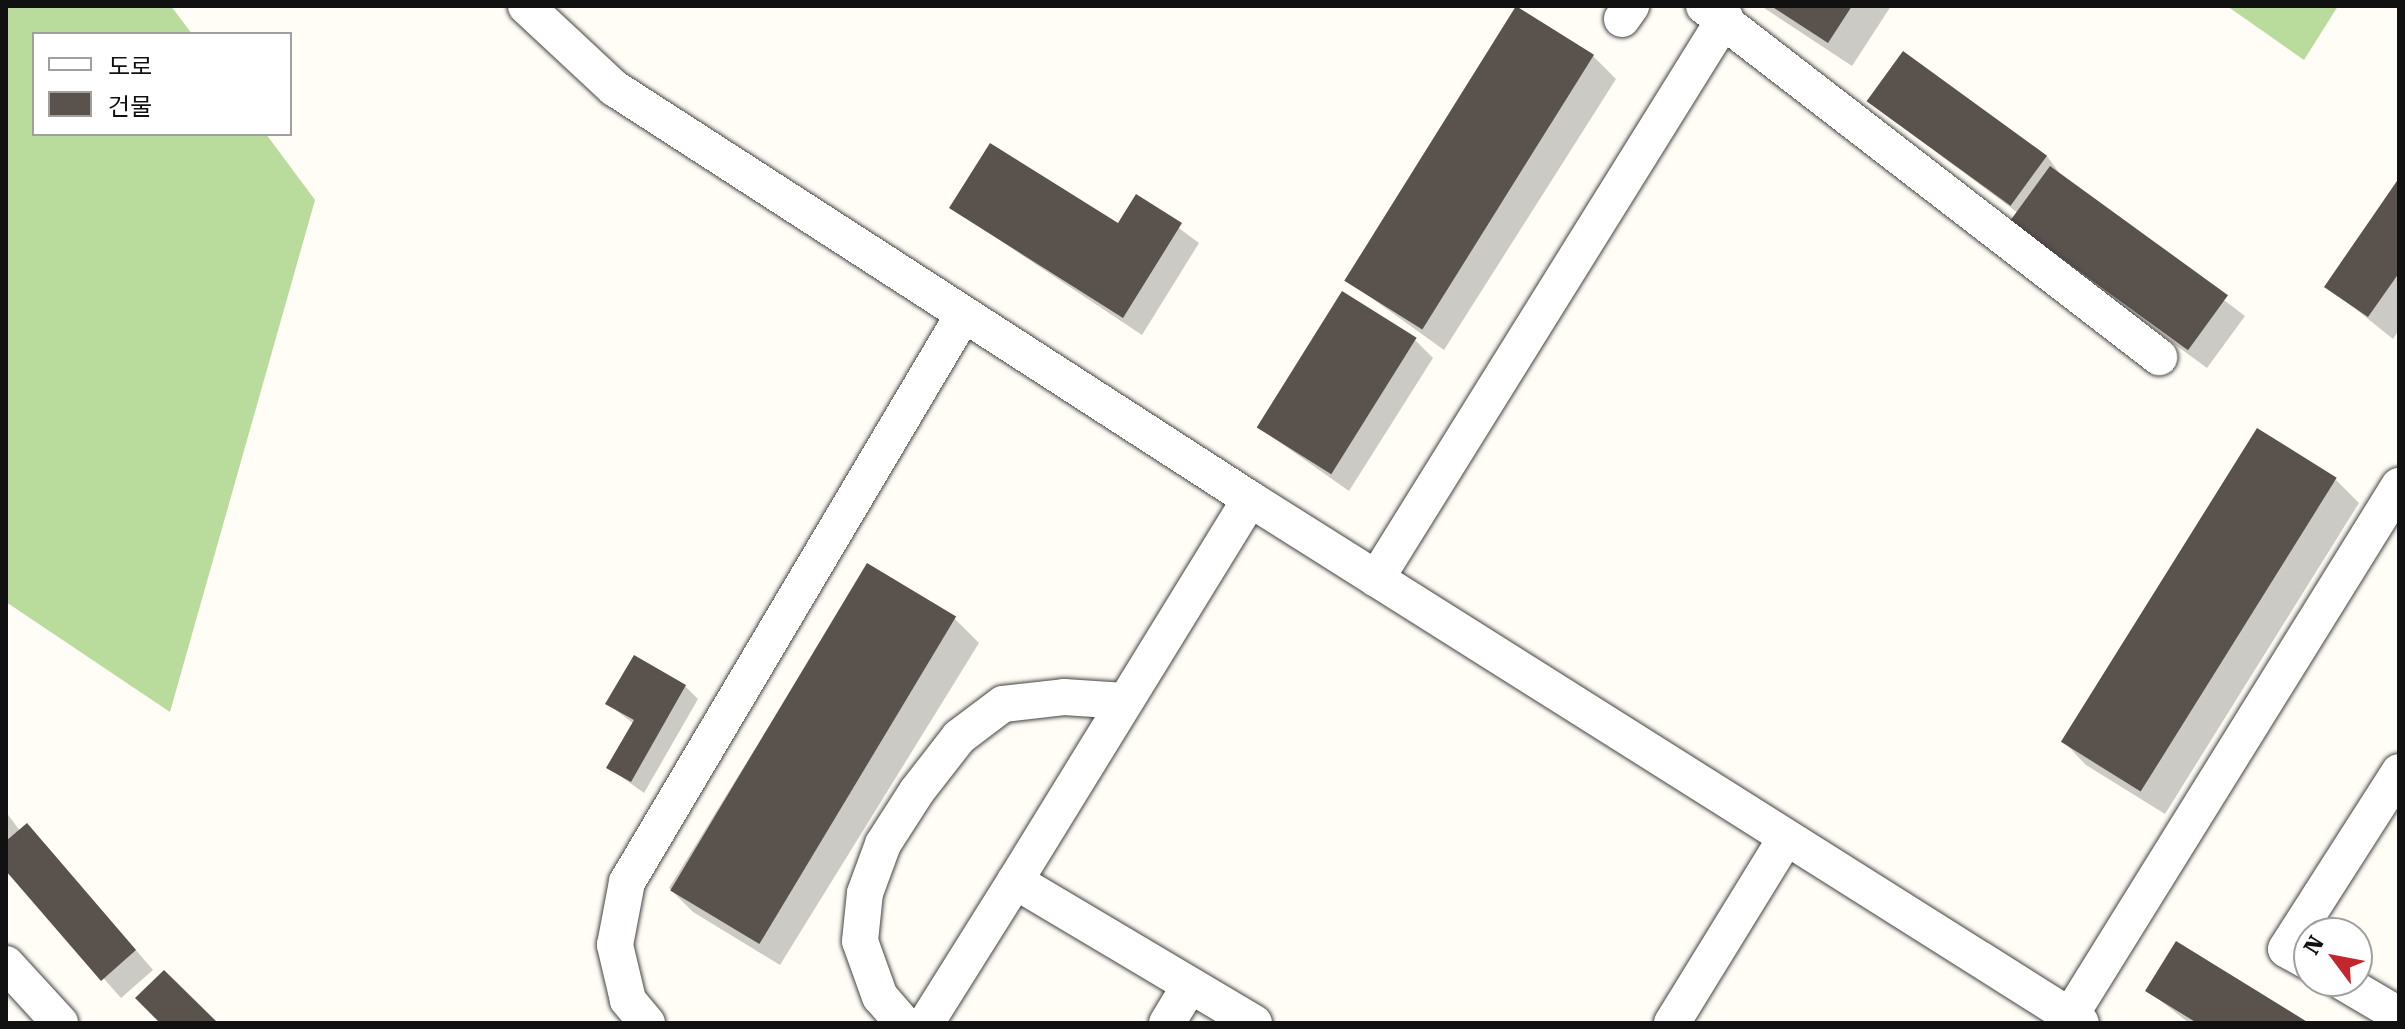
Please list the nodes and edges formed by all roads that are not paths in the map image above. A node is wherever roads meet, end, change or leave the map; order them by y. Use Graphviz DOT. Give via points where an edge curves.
graph roads {
  1 [pos="526,6"];
  2 [pos="1714,12"];
  3 [pos="962,317"];
  4 [pos="2159,357"];
  5 [pos="2399,486"];
  6 [pos="1250,499"];
  7 [pos="1376,579"];
  8 [pos="1125,701"];
  9 [pos="2399,772"];
  10 [pos="1785,839"];
  11 [pos="1015,881"];
  12 [pos="2306,917"];
  13 [pos="2293,938"];
  14 [pos="2293,953"];
  15 [pos="6,964"];
  16 [pos="1190,985"];
  17 [pos="2368,997"];
  18 [pos="2399,1015"];
  19 [pos="2076,1019"];
  20 [pos="60,1023"];
  21 [pos="647,1023"];
  22 [pos="903,1023"];
  23 [pos="926,1023"];
  24 [pos="1167,1023"];
  25 [pos="1254,1023"];
  26 [pos="1672,1023"];
  1 -- 3 [label="lane" via="614,88"];
  2 -- 4 [label="lane"];
  2 -- 7 [label="lane"];
  3 -- 6 [label="lane"];
  3 -- 21 [label="lane" via="627,882 615,945 628,1000"];
  5 -- 19 [label="lane"];
  6 -- 7 [label="lane"];
  6 -- 8 [label="lane"];
  7 -- 10 [label="lane"];
  8 -- 11 [label="lane"];
  8 -- 22 [label="lane" via="1003,704 959,737 917,791 883,844 865,893 860,941 880,997"];
  9 -- 12 [label="lane"];
  10 -- 19 [label="lane"];
  10 -- 26 [label="lane"];
  11 -- 16 [label="lane"];
  11 -- 23 [label="lane"];
  13 -- 14 [label="lane" via="2286,949"];
  15 -- 20 [label="lane"];
  16 -- 24 [label="lane"];
  16 -- 25 [label="lane"];
  17 -- 18 [label="lane"];
}
